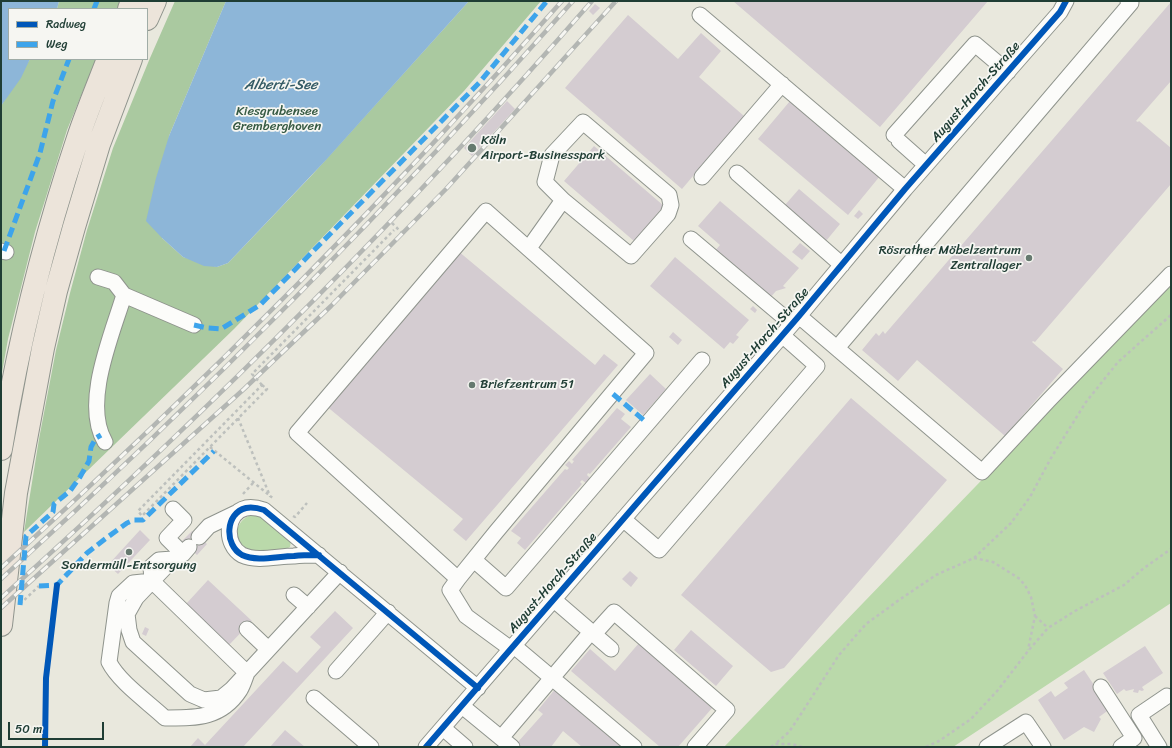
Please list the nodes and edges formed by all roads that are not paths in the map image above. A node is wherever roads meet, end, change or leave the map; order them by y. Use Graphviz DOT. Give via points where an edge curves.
graph roads {
  1 [pos="155,1"];
  2 [pos="1066,1"];
  3 [pos="1128,1"];
  4 [pos="700,15"];
  5 [pos="148,17"];
  6 [pos="108,60"];
  7 [pos="131,60"];
  8 [pos="1008,72"];
  9 [pos="782,84"];
  10 [pos="926,165"];
  11 [pos="737,173"];
  12 [pos="702,177"];
  13 [pos="905,189"];
  14 [pos="563,200"];
  15 [pos="691,239"];
  16 [pos="529,248"];
  17 [pos="842,265"];
  18 [pos="1171,274"];
  19 [pos="98,277"];
  20 [pos="124,294"];
  21 [pos="795,320"];
  22 [pos="194,325"];
  23 [pos="782,335"];
  24 [pos="837,348"];
  25 [pos="702,360"];
  26 [pos="105,442"];
  27 [pos="1,449"];
  28 [pos="173,509"];
  29 [pos="236,513"];
  30 [pos="623,519"];
  31 [pos="186,549"];
  32 [pos="319,555"];
  33 [pos="474,560"];
  34 [pos="340,572"];
  35 [pos="458,579"];
  36 [pos="152,581"];
  37 [pos="294,595"];
  38 [pos="553,599"];
  39 [pos="308,607"];
  40 [pos="388,612"];
  41 [pos="1,625"];
  42 [pos="247,629"];
  43 [pos="593,633"];
  44 [pos="513,648"];
  45 [pos="268,649"];
  46 [pos="611,649"];
  47 [pos="336,671"];
  48 [pos="247,672"];
  49 [pos="551,678"];
  50 [pos="1101,687"];
  51 [pos="478,688"];
  52 [pos="1167,696"];
  53 [pos="314,698"];
  54 [pos="462,706"];
  55 [pos="443,728"];
  56 [pos="500,745"];
  57 [pos="371,747"];
  58 [pos="426,747"];
  59 [pos="465,747"];
  60 [pos="634,747"];
  61 [pos="695,747"];
  62 [pos="987,747"];
  63 [pos="1043,747"];
  64 [pos="1121,747"];
  65 [pos="1159,747"];
  1 -- 5 [label="highway"];
  2 -- 8 [label="street, August-Horch-Straße" via="1060,12"];
  3 -- 24 [label="street" via="1131,3"];
  4 -- 9 [label="street"];
  6 -- 27 [label="highway" via="78,137 53,221 21,341"];
  7 -- 41 [label="highway" via="100,144 56,290 16,493"];
  8 -- 10 [label="street, August-Horch-Straße"];
  8 -- 10 [label="street" via="975,44 896,138"];
  9 -- 12 [label="street"];
  9 -- 13 [label="street"];
  10 -- 13 [label="street, August-Horch-Straße"];
  11 -- 17 [label="street"];
  13 -- 17 [label="street, August-Horch-Straße"];
  14 -- 14 [label="street" via="632,256 668,214 671,204 669,195 584,122 552,155 545,182"];
  14 -- 16 [label="street"];
  15 -- 21 [label="street"];
  16 -- 33 [label="street" via="646,353"];
  16 -- 35 [label="street" via="486,211 297,433"];
  17 -- 21 [label="street, August-Horch-Straße"];
  18 -- 24 [label="street" via="982,472"];
  19 -- 20 [label="street" via="114,282"];
  20 -- 22 [label="street"];
  20 -- 26 [label="street" via="97,390 101,434"];
  21 -- 23 [label="street, August-Horch-Straße"];
  21 -- 24 [label="street"];
  23 -- 30 [label="street, August-Horch-Straße"];
  23 -- 30 [label="street" via="817,366 670,538 659,550"];
  25 -- 33 [label="street" via="506,588"];
  28 -- 31 [label="street" via="184,520 166,538"];
  29 -- 31 [label="street" via="210,526"];
  29 -- 32 [label="street" via="270,502"];
  29 -- 32 [label="street" via="231,522 229,536 232,546 241,554 254,558"];
  30 -- 38 [label="street, August-Horch-Straße"];
  31 -- 36 [label="street" via="159,560 151,567"];
  32 -- 34 [label="street"];
  33 -- 35 [label="street"];
  34 -- 39 [label="street"];
  34 -- 40 [label="street"];
  35 -- 44 [label="street" via="450,590 466,616"];
  36 -- 48 [label="street"];
  36 -- 48 [label="street" via="136,598 127,614 133,642 190,694 204,700 221,698"];
  36 -- 48 [label="street" via="133,583 120,596 117,603 109,662 122,679 165,718 198,718 213,714 226,706 240,690"];
  37 -- 39 [label="street"];
  38 -- 43 [label="street"];
  38 -- 44 [label="street, August-Horch-Straße"];
  39 -- 45 [label="street"];
  40 -- 47 [label="street"];
  40 -- 51 [label="street"];
  42 -- 45 [label="street"];
  43 -- 46 [label="street"];
  43 -- 49 [label="street"];
  43 -- 61 [label="street" via="614,612 727,710"];
  44 -- 49 [label="street"];
  44 -- 51 [label="street, August-Horch-Straße"];
  45 -- 48 [label="street"];
  49 -- 56 [label="street"];
  49 -- 60 [label="street"];
  50 -- 64 [label="street" via="1134,738"];
  51 -- 54 [label="street, August-Horch-Straße"];
  52 -- 65 [label="street" via="1139,715"];
  53 -- 57 [label="street"];
  54 -- 55 [label="street, August-Horch-Straße"];
  54 -- 56 [label="street"];
  55 -- 58 [label="street, August-Horch-Straße"];
  55 -- 59 [label="street"];
  62 -- 63 [label="street" via="1026,722"];
}
